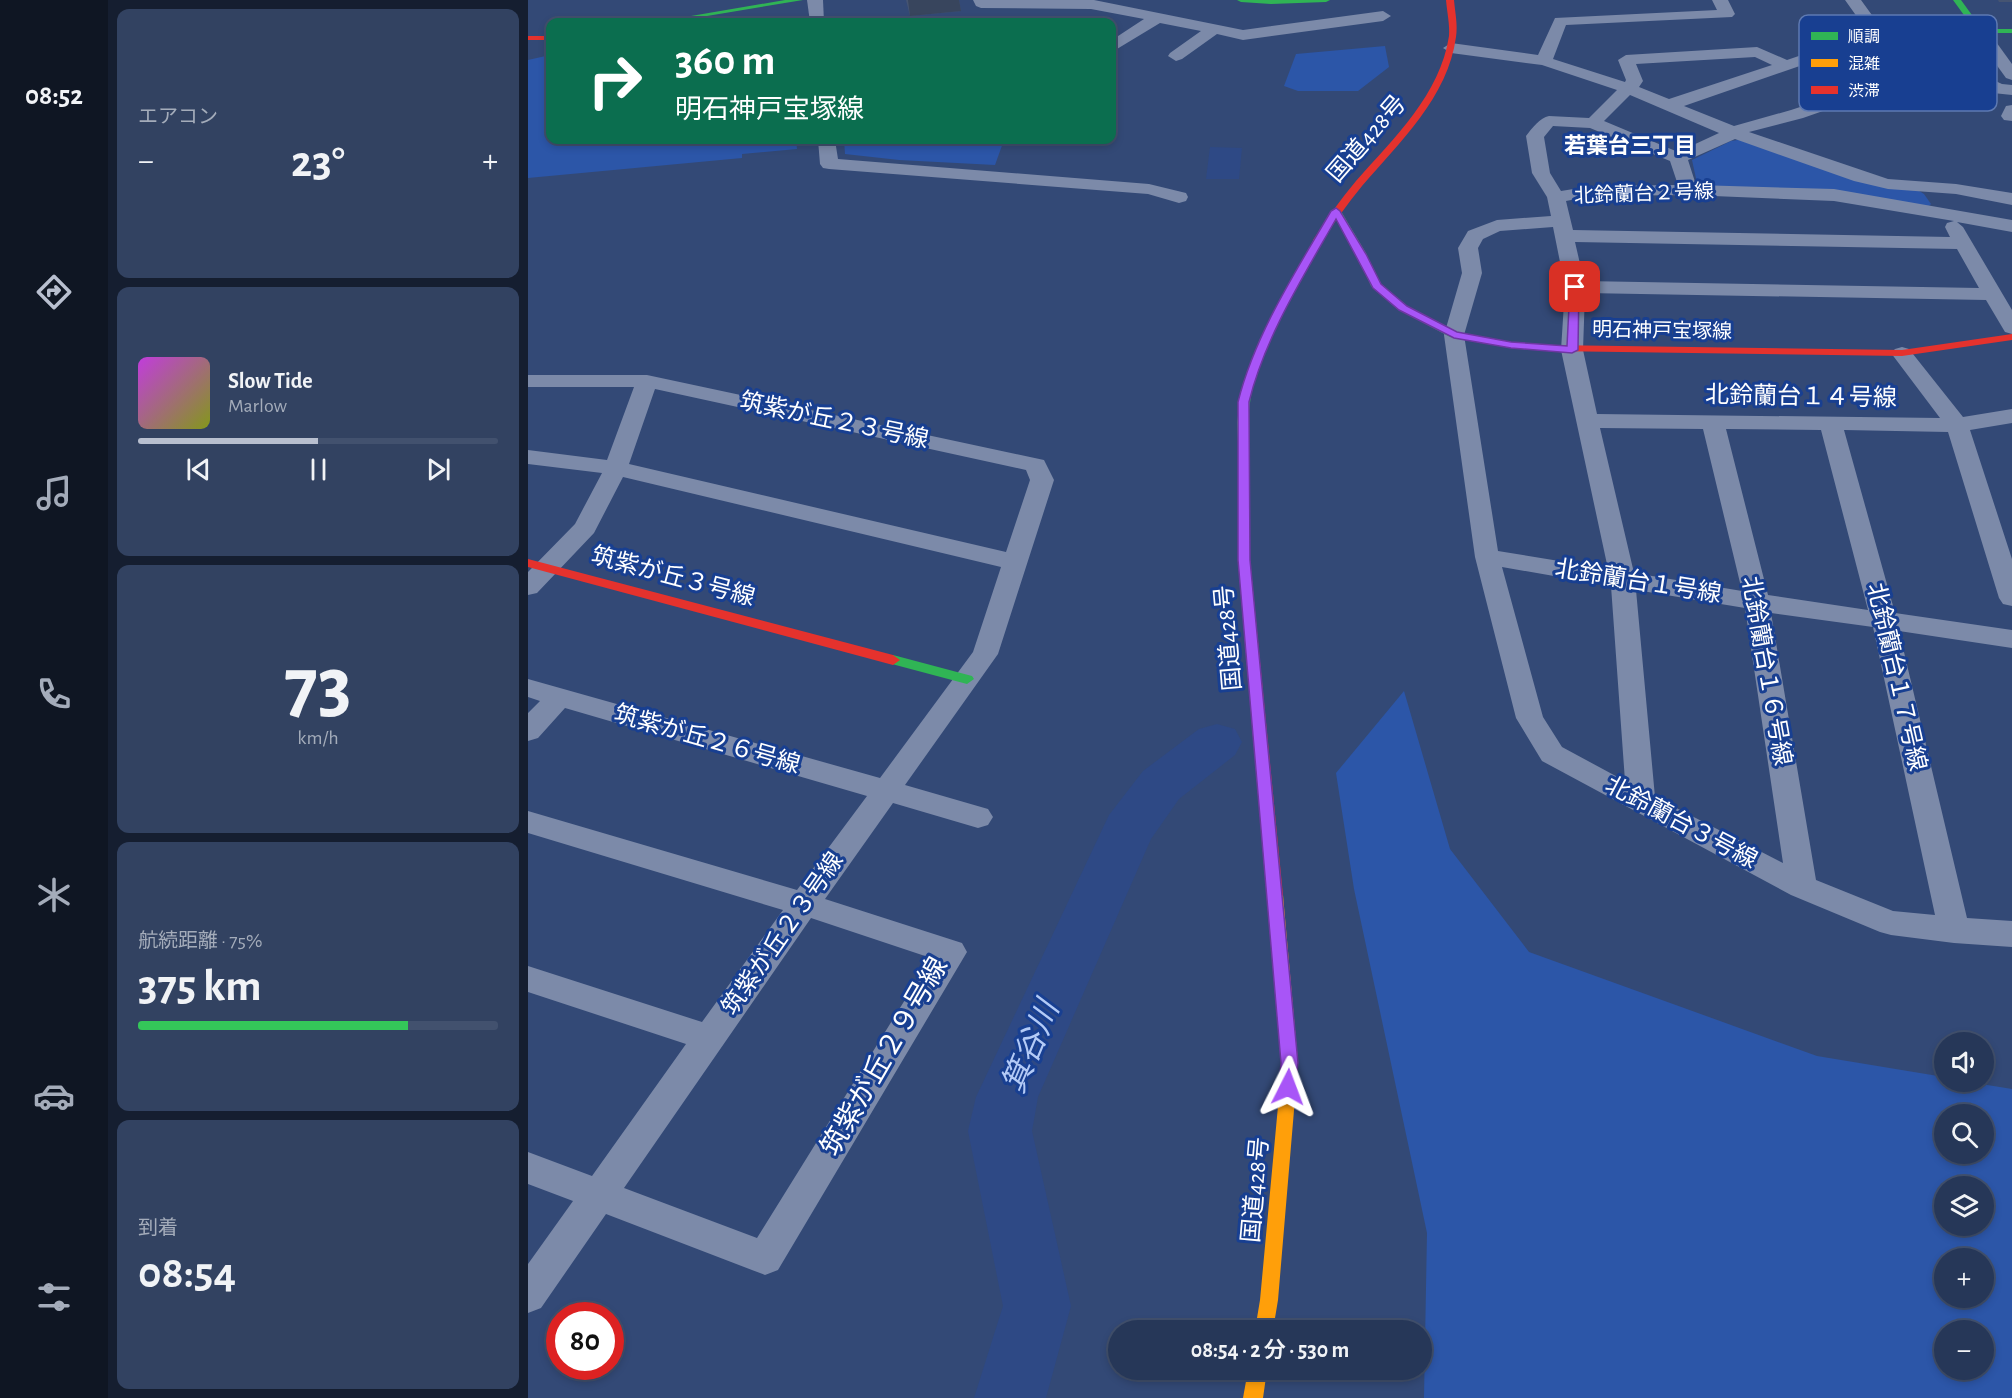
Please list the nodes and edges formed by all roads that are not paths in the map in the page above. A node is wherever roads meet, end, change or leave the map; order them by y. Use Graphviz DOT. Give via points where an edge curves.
graph roads {
  1 [pos="799,0"];
  2 [pos="981,0"];
  3 [pos="1242,0"];
  4 [pos="1450,0"];
  5 [pos="1853,0"];
  6 [pos="1957,0"];
  7 [pos="1319,1"];
  8 [pos="1727,12"];
  9 [pos="1864,15"];
  10 [pos="1968,15"];
  11 [pos="1383,16"];
  12 [pos="685,18"];
  13 [pos="1157,18"];
  14 [pos="1324,24"];
  15 [pos="1214,29"];
  16 [pos="1116,44"];
  17 [pos="1451,48"];
  18 [pos="1176,57"];
  19 [pos="2006,58"];
  20 [pos="1544,61"];
  21 [pos="1799,61"];
  22 [pos="1786,65"];
  23 [pos="2012,75"];
  24 [pos="1997,88"];
  25 [pos="1630,89"];
  26 [pos="2012,90"];
  27 [pos="1669,105"];
  28 [pos="1802,111"];
  29 [pos="1593,123"];
  30 [pos="1735,133"];
  31 [pos="828,144"];
  32 [pos="1678,158"];
  33 [pos="1689,190"];
  34 [pos="1179,197"];
  35 [pos="1556,197"];
  36 [pos="2012,199"];
  37 [pos="1938,201"];
  38 [pos="1336,211"];
  39 [pos="2012,226"];
  40 [pos="1562,229"];
  41 [pos="1963,243"];
  42 [pos="1575,287"];
  43 [pos="1993,294"];
  44 [pos="2012,328"];
  45 [pos="1454,335"];
  46 [pos="2012,337"];
  47 [pos="1572,350"];
  48 [pos="1902,353"];
  49 [pos="528,381"];
  50 [pos="647,381"];
  51 [pos="2012,416"];
  52 [pos="1590,421"];
  53 [pos="1713,423"];
  54 [pos="1831,425"];
  55 [pos="1957,425"];
  56 [pos="528,457"];
  57 [pos="616,468"];
  58 [pos="1487,557"];
  59 [pos="1014,562"];
  60 [pos="538,565"];
  61 [pos="1623,581"];
  62 [pos="528,586"];
  63 [pos="2012,598"];
  64 [pos="1757,602"];
  65 [pos="1884,620"];
  66 [pos="2012,639"];
  67 [pos="967,679"];
  68 [pos="528,688"];
  69 [pos="558,698"];
  70 [pos="528,731"];
  71 [pos="886,791"];
  72 [pos="1641,803"];
  73 [pos="978,817"];
  74 [pos="528,822"];
  75 [pos="1802,887"];
  76 [pos="804,904"];
  77 [pos="1954,930"];
  78 [pos="2012,934"];
  79 [pos="528,979"];
  80 [pos="709,1038"];
  81 [pos="528,1168"];
  82 [pos="600,1194"];
  83 [pos="528,1295"];
  84 [pos="1266,1320"];
  85 [pos="1256,1380"];
  86 [pos="1253,1398"];
  1 -- 12 [label="main road"];
  2 -- 13 [label="street" via="1011,10 1086,10"];
  3 -- 7 [label="main road"];
  4 -- 17 [label="main road, 国道428号" via="1454,21"];
  5 -- 9 [label="street"];
  6 -- 10 [label="main road"];
  7 -- 14 [label="street"];
  8 -- 20 [label="street" via="1560,21"];
  11 -- 14 [label="street"];
  13 -- 15 [label="street"];
  13 -- 16 [label="street"];
  14 -- 15 [label="street" via="1243,35"];
  15 -- 18 [label="street"];
  17 -- 20 [label="street"];
  17 -- 38 [label="main road, 国道428号" via="1428,102"];
  19 -- 23 [label="street"];
  20 -- 25 [label="street"];
  21 -- 22 [label="street"];
  22 -- 25 [label="street" via="1757,52 1626,60 1635,81"];
  22 -- 27 [label="street"];
  24 -- 26 [label="street"];
  25 -- 27 [label="street"];
  25 -- 29 [label="street"];
  27 -- 30 [label="street"];
  28 -- 30 [label="street"];
  29 -- 32 [label="street"];
  29 -- 35 [label="street" via="1549,121 1534,136 1541,173"];
  30 -- 32 [label="street"];
  30 -- 37 [label="street"];
  31 -- 34 [label="street" via="830,164 1149,189"];
  32 -- 33 [label="street"];
  33 -- 35 [label="street, 北鈴蘭台２号線" via="1592,191"];
  33 -- 37 [label="street, 北鈴蘭台２号線"];
  35 -- 40 [label="street, 北鈴蘭台２号線"];
  36 -- 37 [label="street" via="1956,189"];
  37 -- 39 [label="street, 北鈴蘭台２号線"];
  37 -- 41 [label="street"];
  38 -- 45 [label="main road, 明石神戸宝塚線" via="1376,285 1403,308"];
  38 -- 84 [label="main road, 国道428号" via="1259,353 1244,402 1244,560 1290,1063"];
  40 -- 41 [label="street"];
  40 -- 42 [label="street, 北鈴蘭台２号線"];
  40 -- 45 [label="street" via="1497,226 1475,235 1468,248 1472,273"];
  41 -- 43 [label="street"];
  42 -- 43 [label="street"];
  42 -- 47 [label="street, 北鈴蘭台２号線"];
  43 -- 44 [label="street"];
  45 -- 47 [label="main road, 明石神戸宝塚線"];
  45 -- 58 [label="street"];
  46 -- 48 [label="main road, 明石神戸宝塚線"];
  47 -- 48 [label="main road, 明石神戸宝塚線"];
  47 -- 52 [label="street, 北鈴蘭台２号線"];
  48 -- 55 [label="street"];
  49 -- 50 [label="street, 筑紫が丘２３号線"];
  50 -- 57 [label="street"];
  50 -- 59 [label="street, 筑紫が丘２３号線" via="1036,465 1042,480"];
  51 -- 55 [label="street, 北鈴蘭台１４号線"];
  52 -- 53 [label="street, 北鈴蘭台１４号線"];
  52 -- 61 [label="street, 北鈴蘭台２号線"];
  53 -- 54 [label="street, 北鈴蘭台１４号線"];
  53 -- 64 [label="street, 北鈴蘭台１６号線"];
  54 -- 55 [label="street, 北鈴蘭台１４号線"];
  54 -- 65 [label="street, 北鈴蘭台１７号線"];
  55 -- 63 [label="street"];
  56 -- 57 [label="street"];
  57 -- 59 [label="street"];
  57 -- 60 [label="street" via="585,528"];
  58 -- 61 [label="street, 北鈴蘭台１号線"];
  58 -- 72 [label="street, 北鈴蘭台３号線" via="1530,718 1552,754"];
  59 -- 67 [label="street, 筑紫が丘２３号線" via="985,654"];
  60 -- 62 [label="street"];
  60 -- 67 [label="main road, 筑紫が丘３号線"];
  61 -- 64 [label="street, 北鈴蘭台１号線"];
  61 -- 72 [label="street, 北鈴蘭台２号線"];
  64 -- 65 [label="street, 北鈴蘭台１号線"];
  64 -- 75 [label="street, 北鈴蘭台１６号線"];
  65 -- 66 [label="street, 北鈴蘭台１号線"];
  65 -- 77 [label="street, 北鈴蘭台１７号線"];
  67 -- 71 [label="street, 筑紫が丘２３号線"];
  68 -- 69 [label="street, 筑紫が丘２６号線"];
  69 -- 70 [label="street"];
  69 -- 71 [label="street, 筑紫が丘２６号線"];
  71 -- 73 [label="street, 筑紫が丘２６号線"];
  71 -- 76 [label="street, 筑紫が丘２３号線"];
  72 -- 75 [label="street, 北鈴蘭台３号線"];
  74 -- 76 [label="street, 筑紫が丘２９号線"];
  75 -- 77 [label="street, 北鈴蘭台３号線" via="1891,923"];
  76 -- 80 [label="street, 筑紫が丘２３号線"];
  76 -- 82 [label="street, 筑紫が丘２９号線" via="951,952 765,1258"];
  77 -- 78 [label="street, 北鈴蘭台３号線"];
  79 -- 80 [label="street"];
  80 -- 82 [label="street, 筑紫が丘２３号線"];
  81 -- 82 [label="street, 筑紫が丘２９号線"];
  82 -- 83 [label="street, 筑紫が丘２３号線"];
  85 -- 86 [label="main road"];
}
